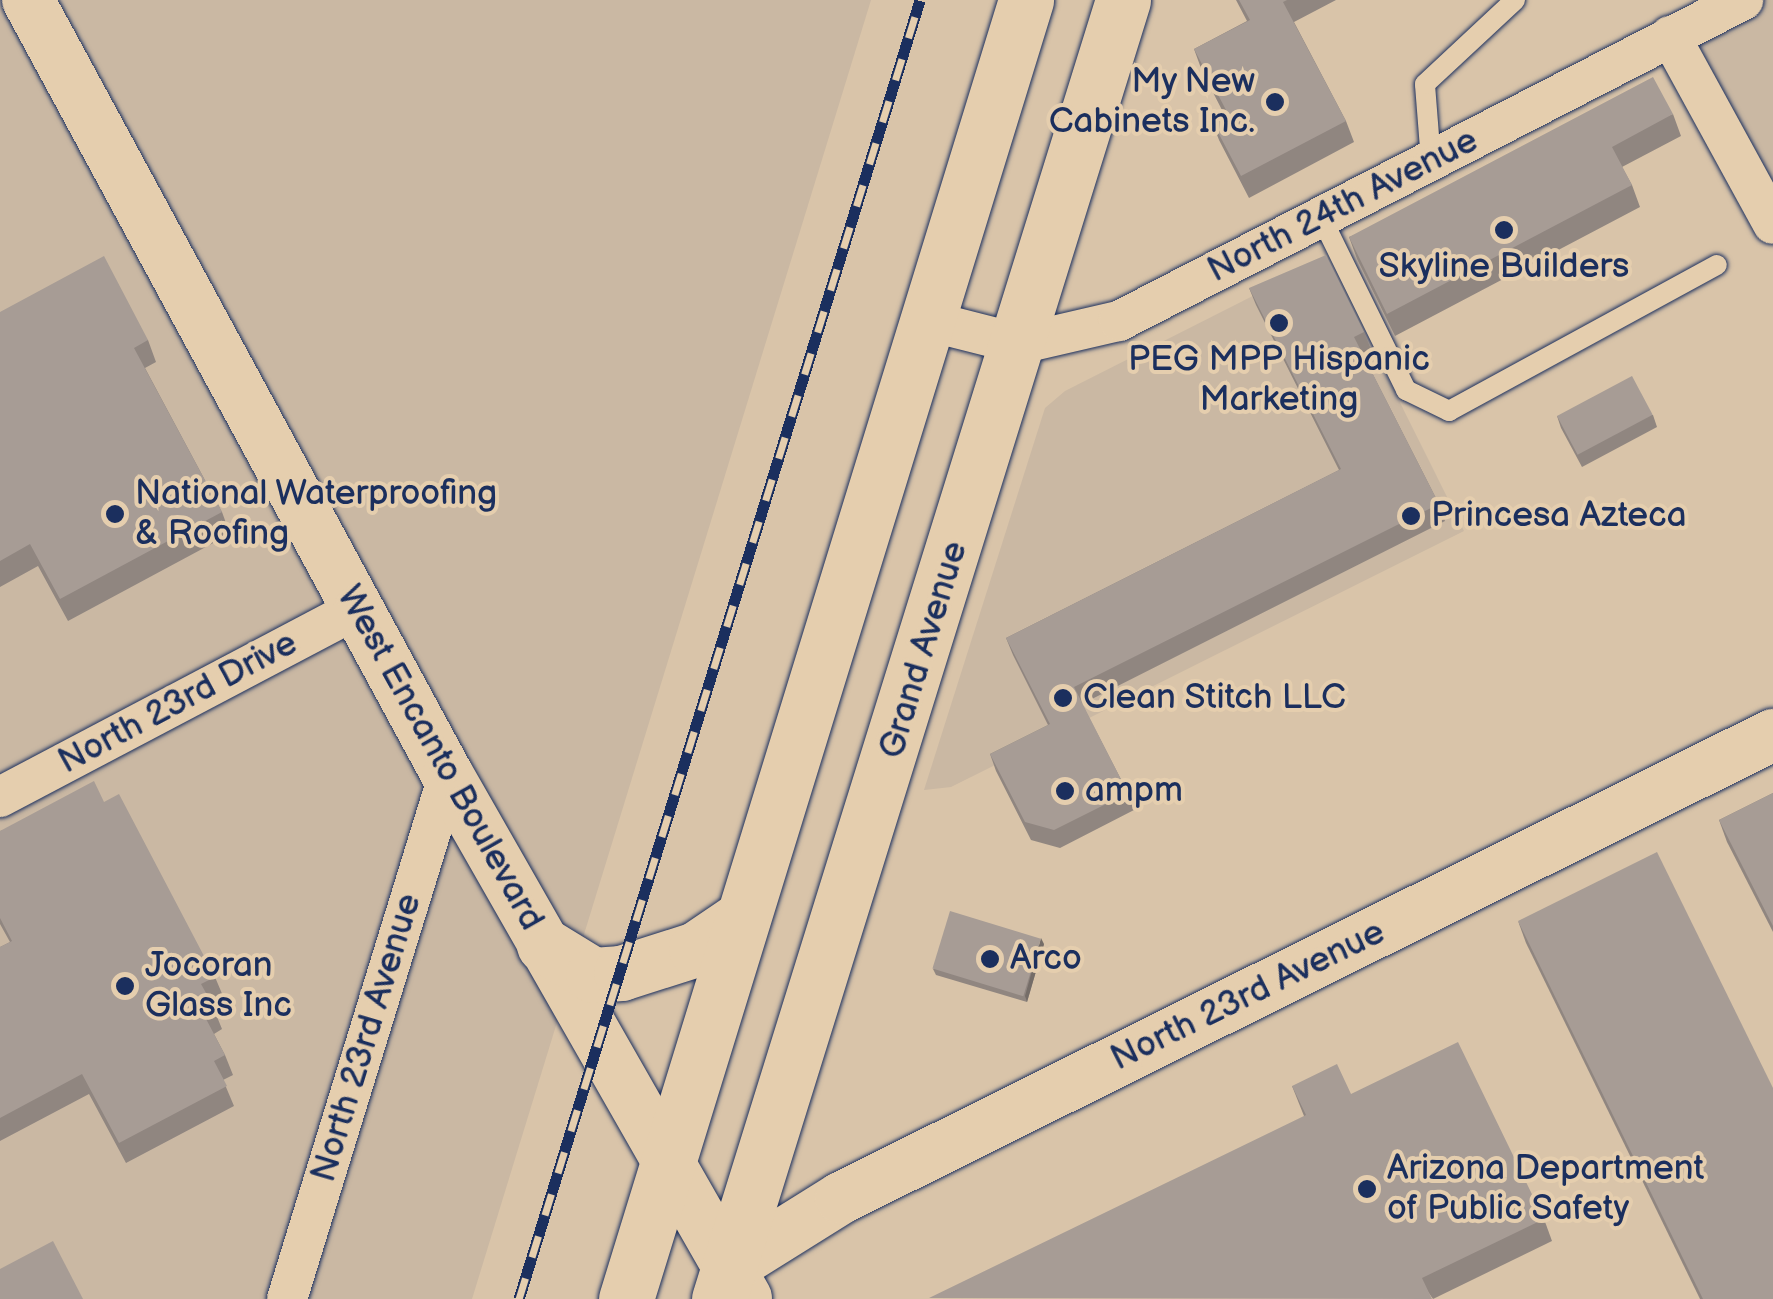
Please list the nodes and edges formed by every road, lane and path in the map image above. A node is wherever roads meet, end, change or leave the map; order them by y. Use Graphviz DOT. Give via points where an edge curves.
graph roads {
  1 [pos="28,0"];
  2 [pos="1026,0"];
  3 [pos="1124,0"];
  4 [pos="1516,0"];
  5 [pos="1743,0"];
  6 [pos="1670,36"];
  7 [pos="1431,161"];
  8 [pos="1321,217"];
  9 [pos="1773,224"];
  10 [pos="1717,265"];
  11 [pos="926,320"];
  12 [pos="1019,344"];
  13 [pos="356,610"];
  14 [pos="1773,735"];
  15 [pos="448,776"];
  16 [pos="0,797"];
  17 [pos="744,917"];
  18 [pos="544,945"];
  19 [pos="668,1166"];
  20 [pos="732,1289"];
  21 [pos="287,1299"];
  22 [pos="626,1299"];
  1 -- 13 [label="street, West Encanto Boulevard"];
  2 -- 11 [label="main road"];
  3 -- 12 [label="main road, Grand Avenue"];
  4 -- 7 [label="lane" via="1425,84"];
  5 -- 6 [label="street, North 24th Avenue"];
  6 -- 7 [label="street, North 24th Avenue"];
  6 -- 9 [label="street"];
  7 -- 8 [label="street, North 24th Avenue"];
  8 -- 10 [label="lane" via="1406,390 1450,411"];
  8 -- 12 [label="street, North 24th Avenue" via="1119,320"];
  11 -- 12 [label="street, North 24th Avenue"];
  11 -- 17 [label="main road"];
  12 -- 20 [label="main road, Grand Avenue"];
  13 -- 15 [label="street, West Encanto Boulevard"];
  13 -- 16 [label="street, North 23rd Drive"];
  14 -- 20 [label="street, North 23rd Avenue" via="841,1198"];
  15 -- 18 [label="street, West Encanto Boulevard"];
  15 -- 21 [label="street, North 23rd Avenue"];
  17 -- 18 [label="main road" via="696,949 622,974 593,975"];
  17 -- 19 [label="main road"];
  18 -- 19 [label="street, West Encanto Boulevard"];
  19 -- 20 [label="street, West Encanto Boulevard"];
  19 -- 22 [label="main road"];
}
